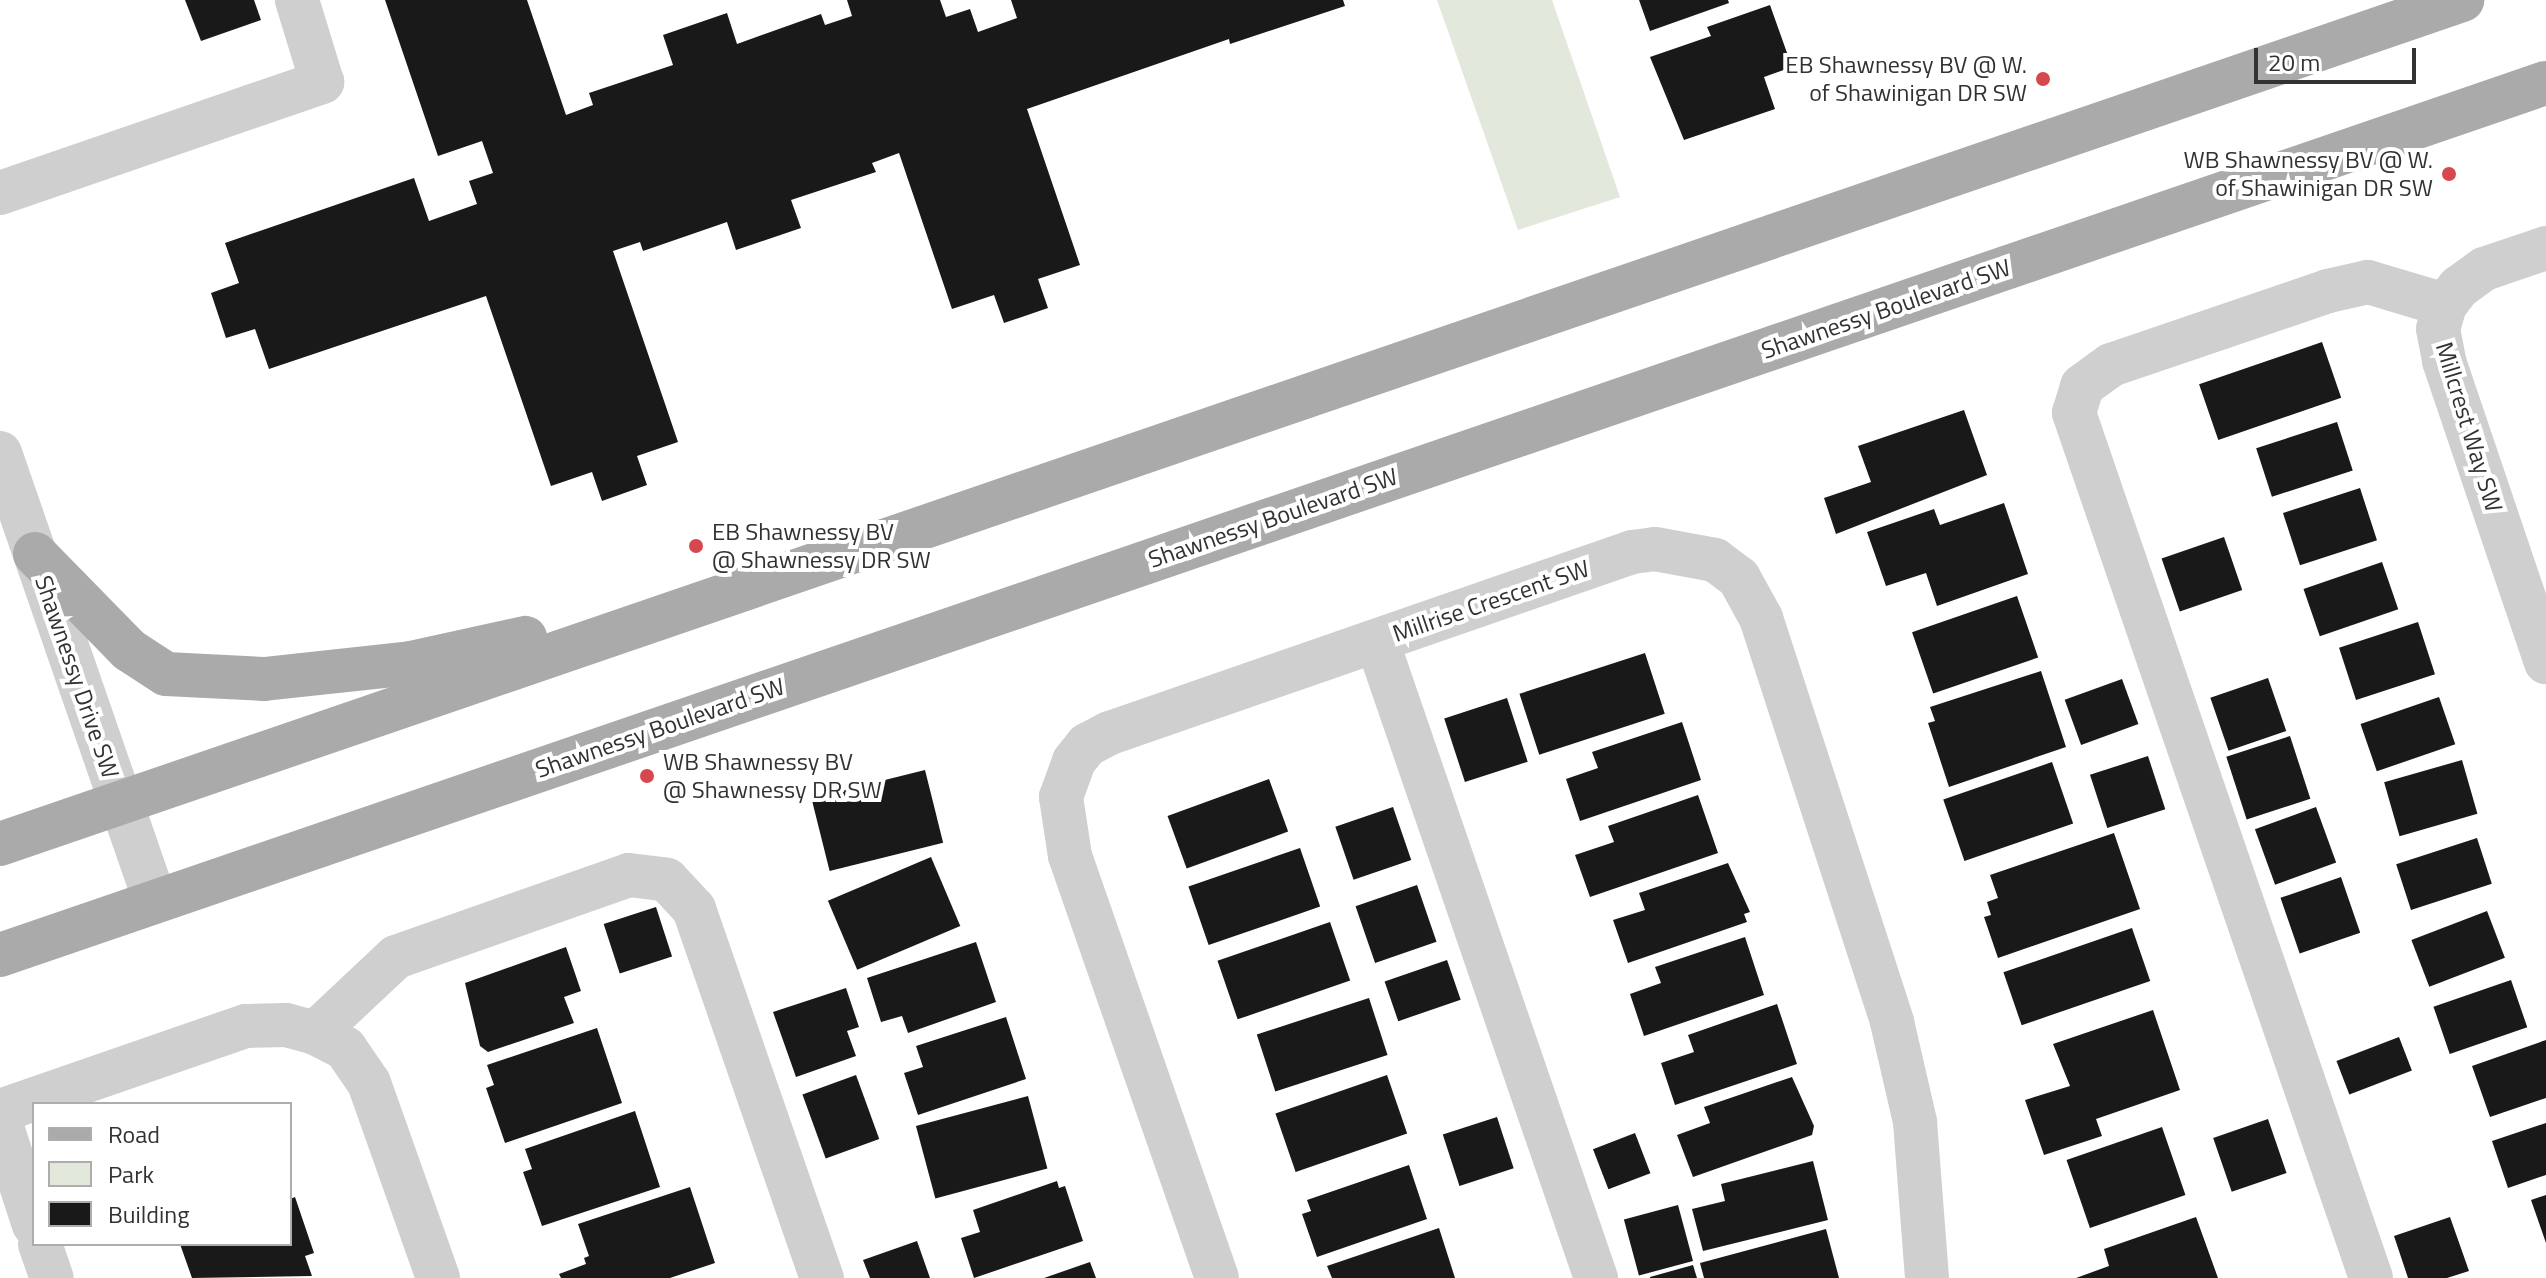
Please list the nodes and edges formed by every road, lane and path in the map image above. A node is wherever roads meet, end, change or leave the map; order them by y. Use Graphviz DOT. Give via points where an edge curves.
graph roads {
  1 [pos="297,0"];
  2 [pos="2462,0"];
  3 [pos="2546,83"];
  4 [pos="0,193"];
  5 [pos="2546,248"];
  6 [pos="2445,305"];
  7 [pos="0,453"];
  8 [pos="35,554"];
  9 [pos="730,593"];
  10 [pos="1377,641"];
  11 [pos="2546,662"];
  12 [pos="120,803"];
  13 [pos="0,844"];
  14 [pos="155,901"];
  15 [pos="0,955"];
  16 [pos="315,1033"];
  17 [pos="0,1111"];
  18 [pos="0,1121"];
  19 [pos="32,1219"];
  20 [pos="41,1246"];
  21 [pos="52,1278"];
  22 [pos="438,1278"];
  23 [pos="822,1278"];
  24 [pos="1217,1278"];
  25 [pos="1596,1278"];
  26 [pos="1927,1278"];
  27 [pos="2371,1278"];
  1 -- 4 [label="street" via="322,82"];
  2 -- 9 [label="main road"];
  3 -- 14 [label="main road, Shawnessy Boulevard SW"];
  5 -- 6 [label="street, Millcrest Way SW" via="2484,269"];
  6 -- 11 [label="street, Millcrest Way SW" via="2438,329 2444,361"];
  6 -- 27 [label="street" via="2368,282 2328,291 2111,365 2082,386 2074,413"];
  7 -- 8 [label="street, Shawnessy Drive SW"];
  8 -- 9 [label="main road" via="129,650 166,674 264,679 411,663"];
  8 -- 12 [label="street, Shawnessy Drive SW"];
  9 -- 12 [label="main road"];
  10 -- 24 [label="street, Millrise Crescent SW" via="1110,733 1087,745 1074,761 1061,797 1070,856"];
  10 -- 25 [label="street"];
  10 -- 26 [label="street, Millrise Crescent SW" via="1632,552 1688,552 1715,560 1739,578 1761,618 1892,1022 1915,1122"];
  12 -- 13 [label="main road"];
  12 -- 14 [label="street, Shawnessy Drive SW"];
  14 -- 15 [label="main road, Shawnessy Boulevard SW"];
  16 -- 17 [label="street" via="286,1025 246,1026"];
  16 -- 22 [label="street" via="345,1048 369,1083"];
  16 -- 23 [label="street" via="396,957 629,875 667,880 694,909"];
  18 -- 19 [label="street"];
  20 -- 21 [label="street"];
}
